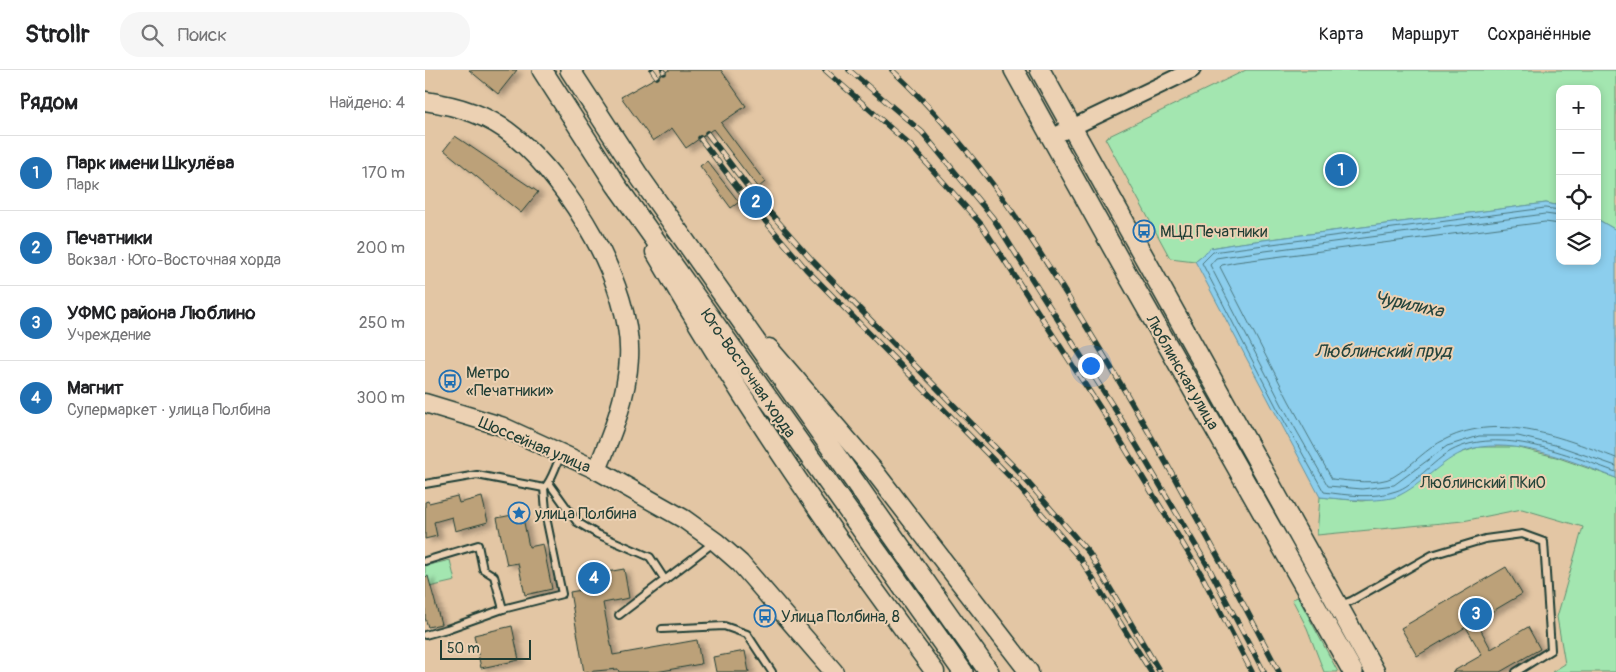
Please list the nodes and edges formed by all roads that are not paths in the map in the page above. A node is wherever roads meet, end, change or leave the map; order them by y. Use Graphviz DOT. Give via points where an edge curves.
graph roads {
  1 [pos="542,70"];
  2 [pos="569,70"];
  3 [pos="1014,70"];
  4 [pos="1040,70"];
  5 [pos="1192,70"];
  6 [pos="425,101"];
  7 [pos="1073,128"];
  8 [pos="1052,138"];
  9 [pos="617,185"];
  10 [pos="730,302"];
  11 [pos="425,403"];
  12 [pos="561,454"];
  13 [pos="597,470"];
  14 [pos="549,483"];
  15 [pos="425,484"];
  16 [pos="544,488"];
  17 [pos="716,542"];
  18 [pos="425,561"];
  19 [pos="665,580"];
  20 [pos="1337,606"];
  21 [pos="503,608"];
  22 [pos="619,616"];
  23 [pos="662,629"];
  24 [pos="425,635"];
  25 [pos="773,672"];
  26 [pos="834,672"];
  27 [pos="935,672"];
  28 [pos="963,672"];
  29 [pos="989,672"];
  30 [pos="1029,672"];
  31 [pos="1353,672"];
  32 [pos="1375,672"];
  33 [pos="1516,672"];
  1 -- 9 [label="main road, Юго-Восточная хорда"];
  2 -- 10 [label="main road, Юго-Восточная хорда" via="637,173"];
  3 -- 8 [label="main road, Люблинская улица"];
  4 -- 7 [label="main road, Люблинская улица"];
  5 -- 7 [label="street"];
  6 -- 13 [label="main road, Шоссейная улица" via="461,107 515,137 547,169 574,206 608,265 625,312 629,356 625,390"];
  7 -- 8 [label="street"];
  7 -- 20 [label="main road, Люблинская улица"];
  8 -- 31 [label="main road, Люблинская улица"];
  9 -- 27 [label="main road" via="685,303 793,473"];
  9 -- 28 [label="main road, Юго-Восточная хорда"];
  10 -- 29 [label="main road, Юго-Восточная хорда"];
  10 -- 30 [label="main road" via="871,467"];
  11 -- 12 [label="main road, Шоссейная улица" via="501,426"];
  12 -- 13 [label="main road, Шоссейная улица"];
  12 -- 14 [label="lane"];
  13 -- 17 [label="main road" via="684,519"];
  14 -- 16 [label="lane"];
  14 -- 19 [label="lane" via="577,522 650,557"];
  15 -- 16 [label="lane" via="477,475"];
  16 -- 21 [label="lane" via="547,522 563,594"];
  17 -- 19 [label="lane"];
  17 -- 26 [label="main road" via="753,578"];
  18 -- 21 [label="lane" via="478,545 483,570 494,576"];
  19 -- 22 [label="lane"];
  20 -- 32 [label="main road, Люблинская улица"];
  20 -- 33 [label="lane" via="1351,602 1432,555 1485,539 1522,534 1544,542 1551,650"];
  21 -- 24 [label="lane"];
  23 -- 25 [label="lane" via="724,626 747,634"];
}
